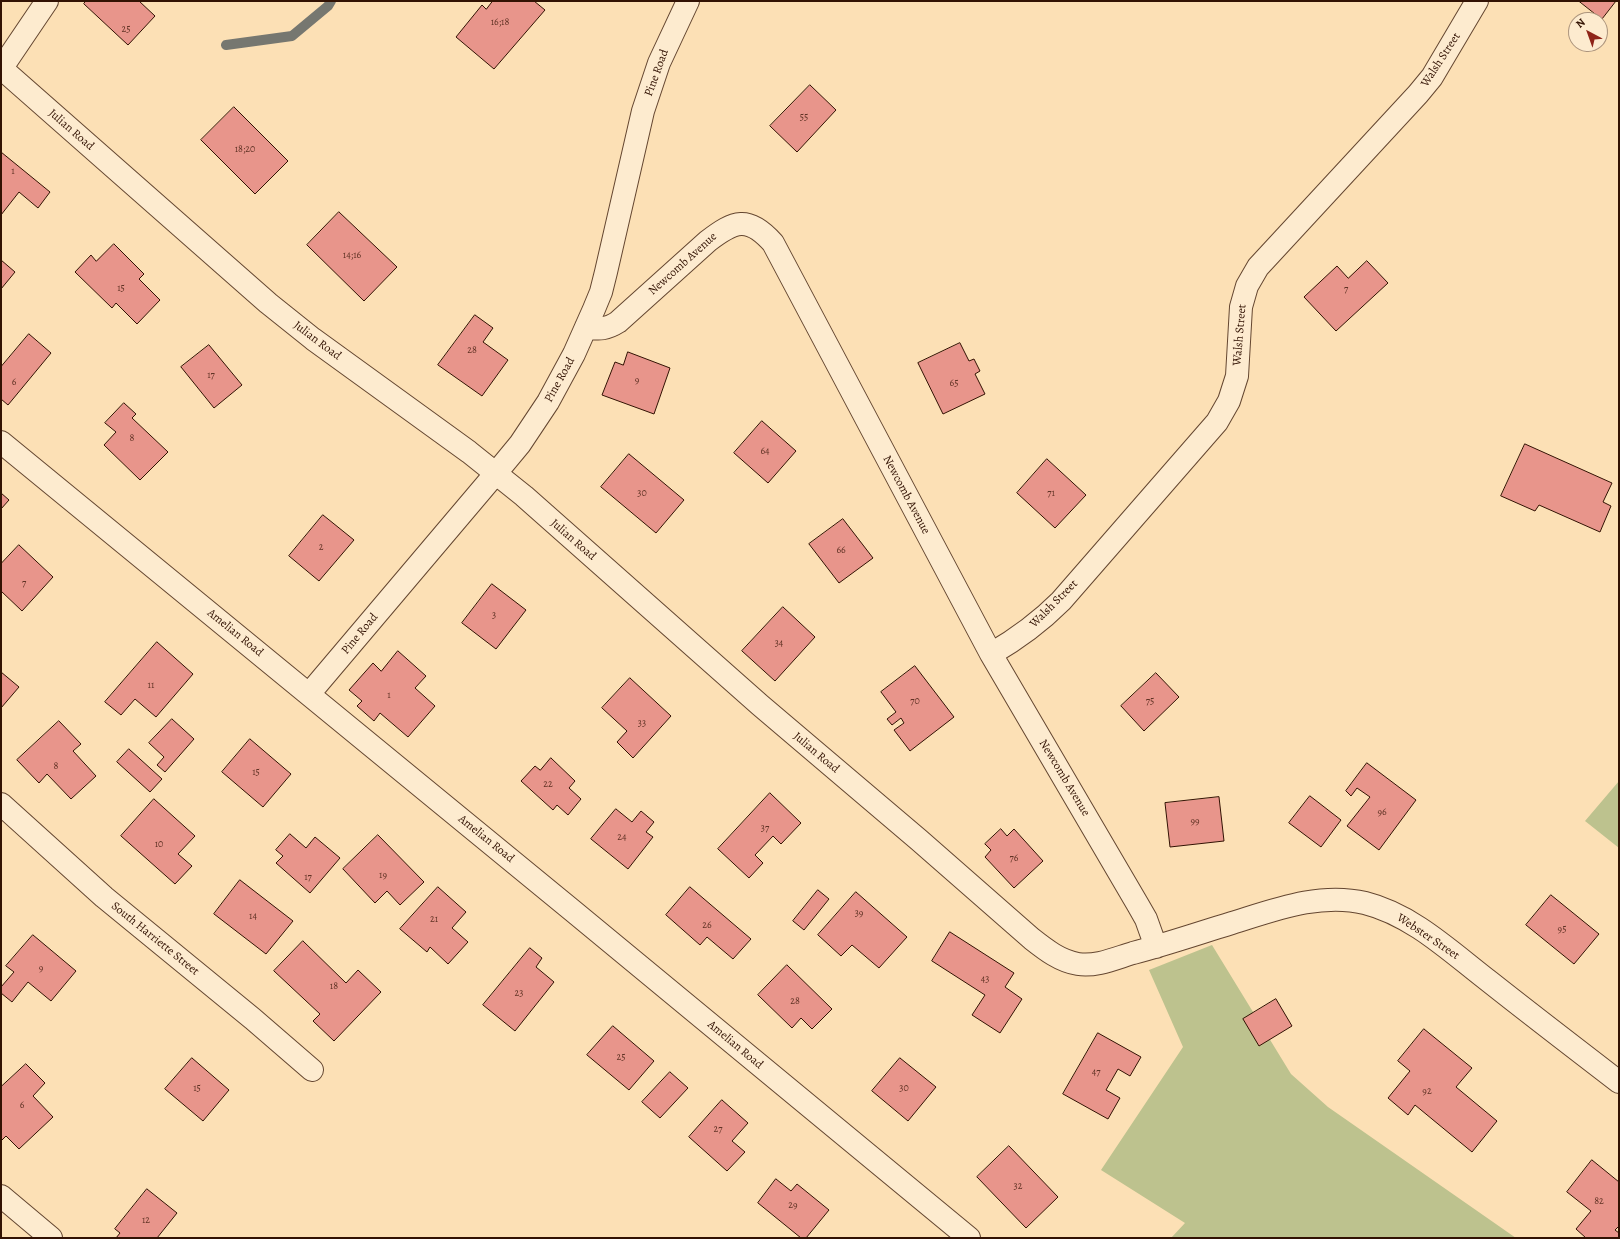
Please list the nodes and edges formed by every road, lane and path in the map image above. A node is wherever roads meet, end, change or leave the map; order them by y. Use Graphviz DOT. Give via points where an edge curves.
graph roads {
  1 [pos="47,1"];
  2 [pos="688,1"];
  3 [pos="1477,1"];
  4 [pos="1,69"];
  5 [pos="586,327"];
  6 [pos="1,442"];
  7 [pos="496,473"];
  8 [pos="990,654"];
  9 [pos="309,694"];
  10 [pos="1,804"];
  11 [pos="1156,947"];
  12 [pos="312,1070"];
  13 [pos="1619,1082"];
  14 [pos="1,1196"];
  15 [pos="51,1238"];
  16 [pos="969,1238"];
  1 -- 4 [label="street"];
  2 -- 5 [label="street, Pine Road" via="659,63 643,111 601,292"];
  3 -- 8 [label="street, Walsh Street" via="1432,77 1258,267 1247,286 1241,307 1237,376 1229,401 1216,422 1061,601 1026,632"];
  4 -- 7 [label="street, Julian Road" via="268,303"];
  5 -- 7 [label="street, Pine Road" via="548,402"];
  5 -- 8 [label="street, Newcomb Avenue" via="599,330 609,328 618,322 722,230 735,224 748,224 763,231 773,243"];
  6 -- 9 [label="street, Amelian Road"];
  7 -- 9 [label="street, Pine Road"];
  7 -- 11 [label="street, Julian Road" via="760,705 1047,950 1062,959 1079,964 1097,963"];
  8 -- 11 [label="street, Newcomb Avenue" via="1146,919"];
  9 -- 16 [label="street, Amelian Road"];
  10 -- 12 [label="street, South Harriette Street" via="104,897"];
  11 -- 13 [label="street, Webster Street" via="1299,903 1340,900 1364,903 1387,910 1431,936"];
  14 -- 15 [label="street"];
}
